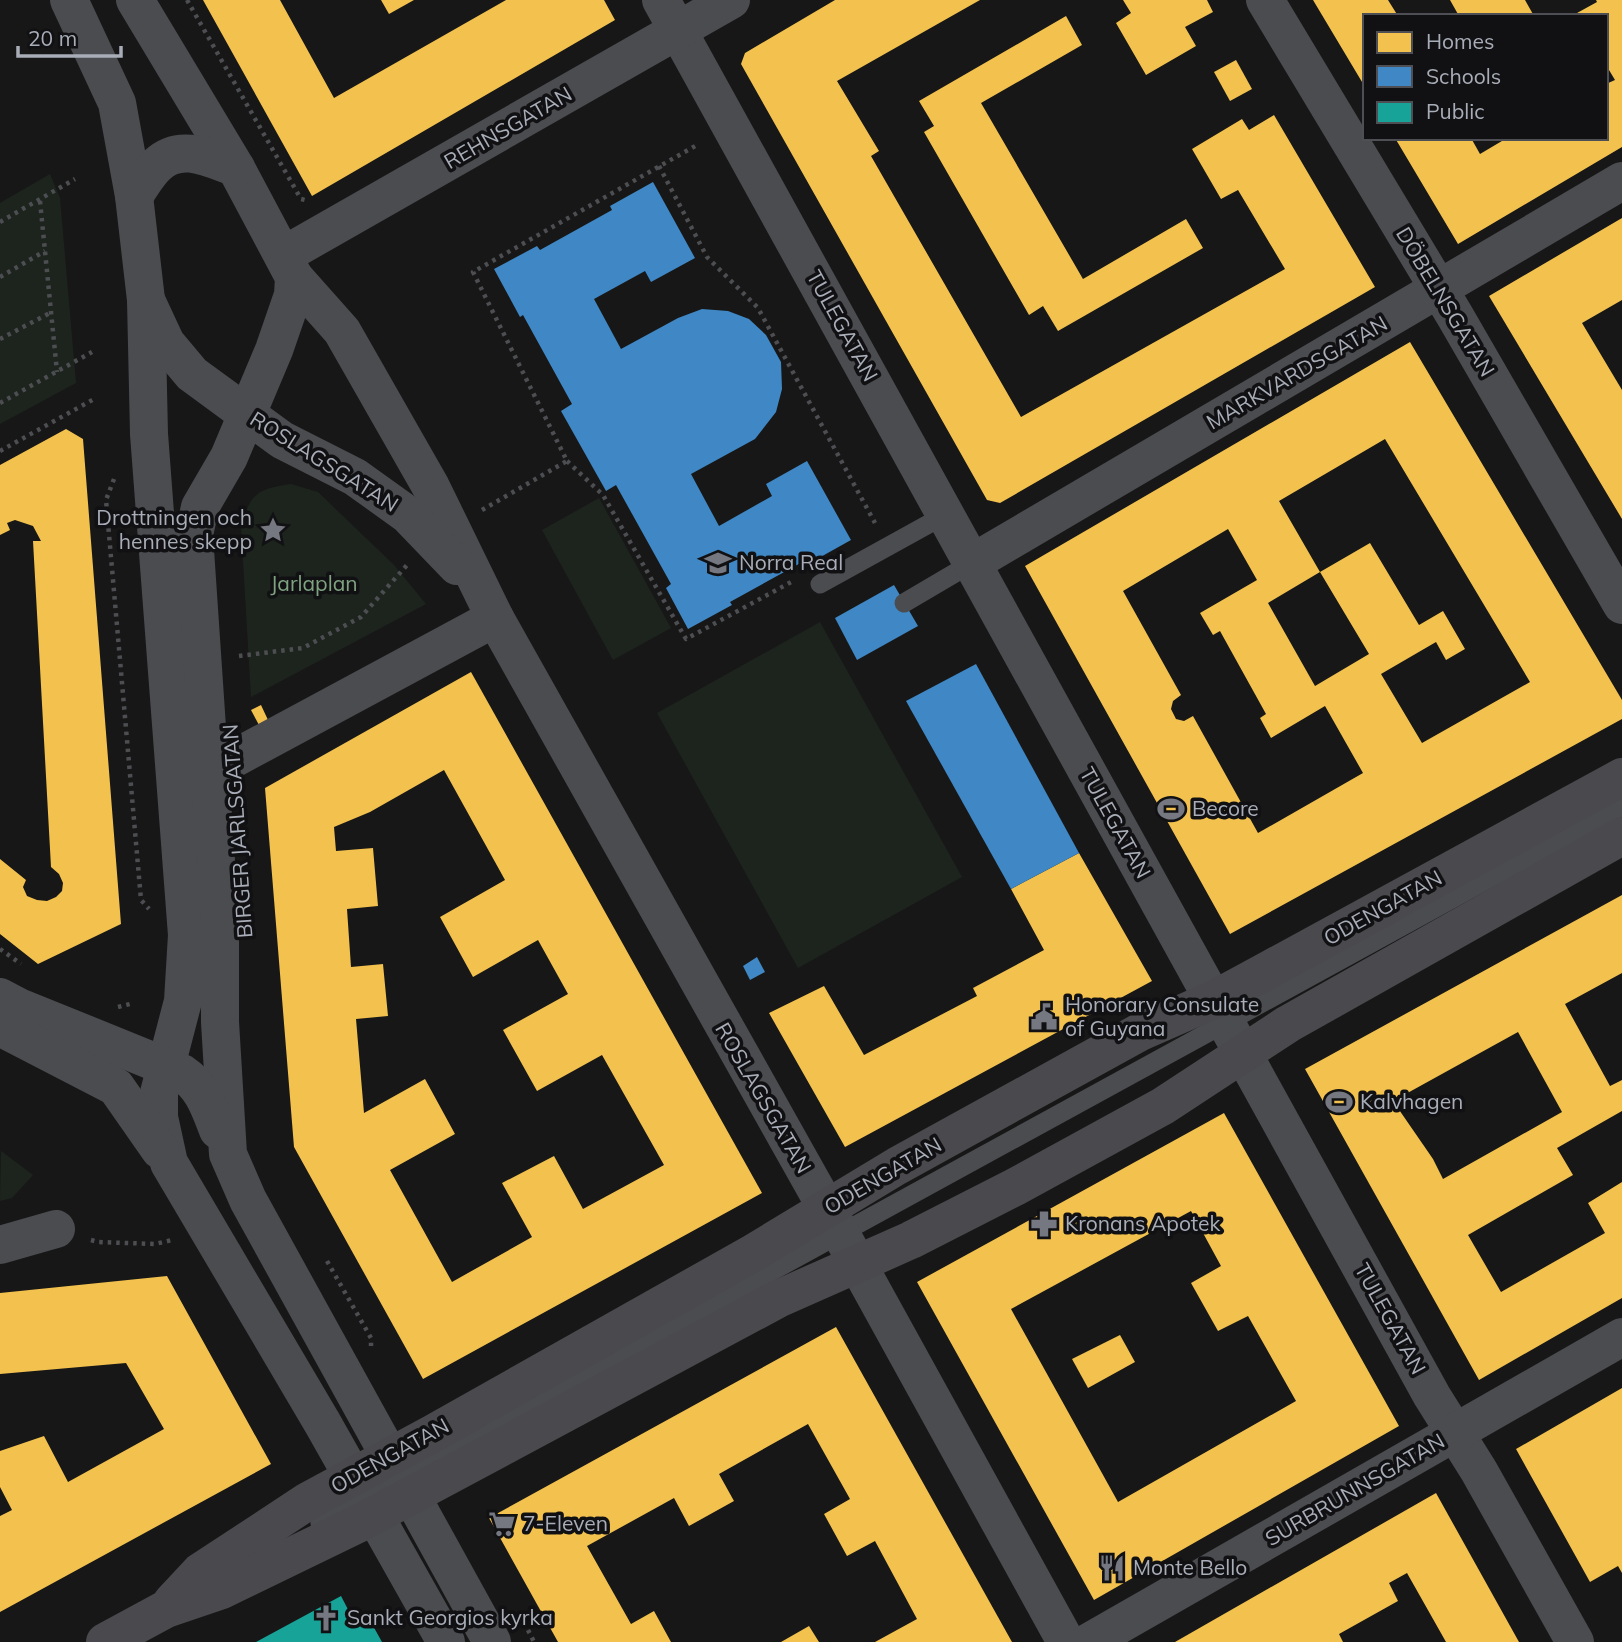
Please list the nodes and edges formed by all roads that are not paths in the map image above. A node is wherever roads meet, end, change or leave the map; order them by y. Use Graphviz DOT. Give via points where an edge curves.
graph roads {
  1 [pos="69,0"];
  2 [pos="135,0"];
  3 [pos="731,0"];
  4 [pos="1265,0"];
  5 [pos="670,15"];
  6 [pos="236,168"];
  7 [pos="1622,181"];
  8 [pos="134,196"];
  9 [pos="289,266"];
  10 [pos="1439,290"];
  11 [pos="146,300"];
  12 [pos="248,414"];
  13 [pos="945,514"];
  14 [pos="972,563"];
  15 [pos="820,584"];
  16 [pos="904,603"];
  17 [pos="488,604"];
  18 [pos="1622,605"];
  19 [pos="209,772"];
  20 [pos="1622,777"];
  21 [pos="1622,806"];
  22 [pos="1622,836"];
  23 [pos="0,997"];
  24 [pos="220,1022"];
  25 [pos="1227,1026"];
  26 [pos="0,1027"];
  27 [pos="165,1066"];
  28 [pos="116,1087"];
  29 [pos="228,1154"];
  30 [pos="169,1163"];
  31 [pos="56,1229"];
  32 [pos="841,1236"];
  33 [pos="0,1245"];
  34 [pos="1622,1337"];
  35 [pos="1455,1433"];
  36 [pos="401,1476"];
  37 [pos="363,1497"];
  38 [pos="105,1642"];
  39 [pos="446,1642"];
  40 [pos="492,1642"];
  41 [pos="1066,1642"];
  42 [pos="1088,1642"];
  43 [pos="1575,1642"];
  1 -- 8 [label="street" via="117,103"];
  2 -- 6 [label="street"];
  3 -- 5 [label="street, REHNSGATAN"];
  4 -- 10 [label="street, DÖBELNSGATAN"];
  5 -- 9 [label="street, REHNSGATAN"];
  5 -- 13 [label="street, TULEGATAN"];
  6 -- 8 [label="street" via="190,152 174,155 158,163"];
  6 -- 9 [label="street"];
  7 -- 10 [label="street, MARKVARDSGATAN"];
  8 -- 11 [label="street"];
  9 -- 12 [label="street, BIRGER JARLSGATAN" via="293,295"];
  9 -- 17 [label="street, ROSLAGSGATAN" via="342,331 431,487"];
  10 -- 14 [label="street, MARKVARDSGATAN"];
  10 -- 18 [label="street, DÖBELNSGATAN"];
  11 -- 12 [label="street, ROSLAGSGATAN" via="166,343 192,374"];
  11 -- 27 [label="street" via="149,434 187,934 183,1000"];
  12 -- 17 [label="street, ROSLAGSGATAN" via="282,440 355,477 408,515"];
  12 -- 19 [label="street, BIRGER JARLSGATAN" via="200,507 194,534"];
  13 -- 14 [label="street, TULEGATAN"];
  13 -- 15 [label="lane"];
  14 -- 16 [label="lane"];
  14 -- 25 [label="street, TULEGATAN"];
  17 -- 19 [label="street"];
  17 -- 32 [label="street, ROSLAGSGATAN"];
  19 -- 24 [label="street, BIRGER JARLSGATAN" via="220,920"];
  20 -- 25 [label="main road, ODENGATAN"];
  21 -- 25 [label="lane, ODENGATAN"];
  22 -- 25 [label="main road, ODENGATAN" via="1289,1024"];
  23 -- 27 [label="street"];
  24 -- 27 [label="street" via="193,1049"];
  24 -- 29 [label="street, BIRGER JARLSGATAN"];
  25 -- 32 [label="main road, ODENGATAN" via="1140,1032 897,1166"];
  25 -- 32 [label="main road, ODENGATAN" via="1163,1107 911,1240"];
  25 -- 35 [label="street, TULEGATAN"];
  26 -- 28 [label="street"];
  27 -- 28 [label="street"];
  27 -- 29 [label="street" via="195,1082"];
  27 -- 30 [label="street" via="159,1117"];
  28 -- 30 [label="street"];
  29 -- 36 [label="street, BIRGER JARLSGATAN" via="248,1200"];
  30 -- 37 [label="street"];
  31 -- 33 [label="street"];
  32 -- 36 [label="main road, ODENGATAN"];
  32 -- 36 [label="main road, ODENGATAN" via="778,1299"];
  32 -- 41 [label="street, ROSLAGSGATAN"];
  34 -- 35 [label="street, SURBRUNNSGATAN"];
  35 -- 42 [label="street, SURBRUNNSGATAN"];
  35 -- 43 [label="street, TULEGATAN"];
  36 -- 37 [label="main road, ODENGATAN"];
  36 -- 40 [label="street, BIRGER JARLSGATAN"];
  37 -- 38 [label="main road, ODENGATAN" via="308,1501 200,1572 166,1609"];
  37 -- 39 [label="street"];
}
